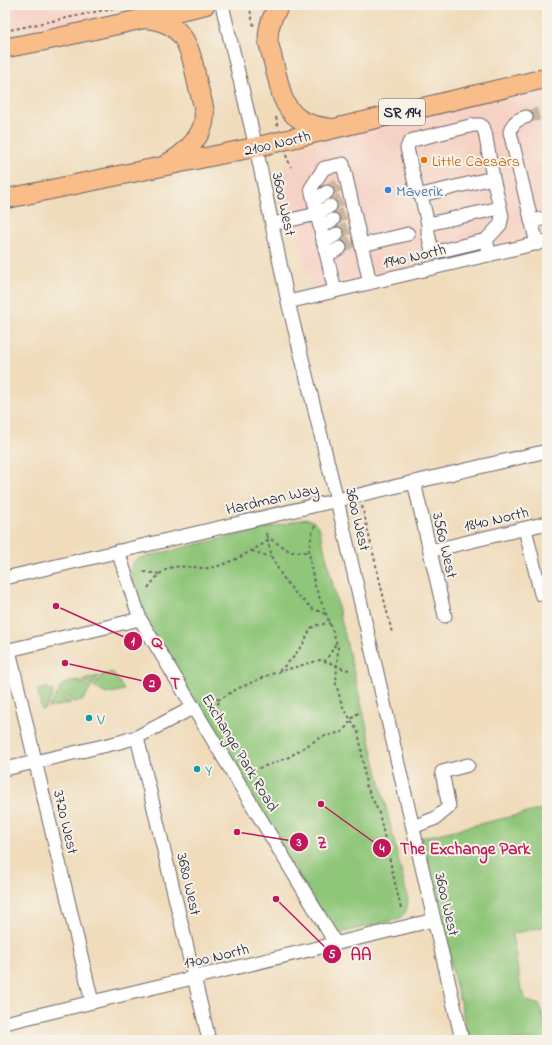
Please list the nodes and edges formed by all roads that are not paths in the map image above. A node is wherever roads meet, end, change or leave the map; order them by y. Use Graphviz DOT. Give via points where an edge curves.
graph roads {
  1 [pos="205,5"];
  2 [pos="222,5"];
  3 [pos="280,5"];
  4 [pos="144,19"];
  5 [pos="5,48"];
  6 [pos="547,78"];
  7 [pos="526,117"];
  8 [pos="336,128"];
  9 [pos="256,147"];
  10 [pos="162,167"];
  11 [pos="493,178"];
  12 [pos="337,186"];
  13 [pos="421,195"];
  14 [pos="5,199"];
  15 [pos="314,200"];
  16 [pos="330,206"];
  17 [pos="500,208"];
  18 [pos="317,214"];
  19 [pos="547,218"];
  20 [pos="333,220"];
  21 [pos="532,222"];
  22 [pos="272,224"];
  23 [pos="428,224"];
  24 [pos="320,227"];
  25 [pos="337,234"];
  26 [pos="408,234"];
  27 [pos="486,240"];
  28 [pos="358,241"];
  29 [pos="324,242"];
  30 [pos="542,243"];
  31 [pos="340,248"];
  32 [pos="327,255"];
  33 [pos="490,255"];
  34 [pos="370,283"];
  35 [pos="335,291"];
  36 [pos="288,302"];
  37 [pos="547,451"];
  38 [pos="414,482"];
  39 [pos="337,500"];
  40 [pos="547,523"];
  41 [pos="525,529"];
  42 [pos="118,551"];
  43 [pos="430,551"];
  44 [pos="5,578"];
  45 [pos="541,594"];
  46 [pos="445,616"];
  47 [pos="140,619"];
  48 [pos="7,651"];
  49 [pos="194,707"];
  50 [pos="137,737"];
  51 [pos="35,762"];
  52 [pos="468,765"];
  53 [pos="5,769"];
  54 [pos="413,827"];
  55 [pos="434,920"];
  56 [pos="336,944"];
  57 [pos="194,977"];
  58 [pos="92,1002"];
  59 [pos="5,1023"];
  60 [pos="210,1040"];
  61 [pos="462,1040"];
  1 -- 4 [label="highway"];
  2 -- 9 [label="street, 3600 West"];
  3 -- 8 [label="highway" via="271,19 268,41 285,104 303,121"];
  4 -- 5 [label="highway"];
  4 -- 10 [label="highway" via="166,24 186,41 204,111 203,124 194,140 180,155"];
  6 -- 8 [label="highway, 2100 North / SR 194"];
  7 -- 21 [label="street" via="516,121 510,132"];
  8 -- 9 [label="highway, 2100 North / SR 194"];
  9 -- 10 [label="highway, 2100 North / SR 194"];
  9 -- 22 [label="street, 3600 West"];
  10 -- 14 [label="highway, 2100 North / SR 194"];
  11 -- 13 [label="street"];
  11 -- 13 [label="street" via="485,132 480,125 474,125 409,143 407,148 417,192"];
  11 -- 17 [label="street"];
  12 -- 15 [label="street"];
  12 -- 15 [label="street" via="343,164 324,168 311,188"];
  12 -- 28 [label="street" via="346,197"];
  13 -- 23 [label="street"];
  15 -- 18 [label="street"];
  16 -- 18 [label="street"];
  17 -- 23 [label="street"];
  17 -- 27 [label="street" via="500,225"];
  18 -- 22 [label="street"];
  18 -- 24 [label="street"];
  19 -- 21 [label="street"];
  20 -- 24 [label="street"];
  21 -- 30 [label="street"];
  22 -- 36 [label="street, 3600 West"];
  23 -- 27 [label="street" via="432,251"];
  24 -- 29 [label="street"];
  25 -- 29 [label="street"];
  26 -- 28 [label="street"];
  27 -- 33 [label="street"];
  28 -- 34 [label="street"];
  29 -- 32 [label="street"];
  30 -- 33 [label="street, 1940 North"];
  31 -- 32 [label="street"];
  32 -- 35 [label="street"];
  33 -- 34 [label="street, 1940 North"];
  34 -- 35 [label="street, 1940 North"];
  35 -- 36 [label="street, 1940 North"];
  36 -- 39 [label="street, 3600 West"];
  37 -- 38 [label="street, Hardman Way"];
  38 -- 39 [label="street, Hardman Way"];
  38 -- 43 [label="street, 3560 West"];
  39 -- 42 [label="street, Hardman Way"];
  39 -- 54 [label="street, 3600 West"];
  40 -- 41 [label="street, 1840 North"];
  41 -- 43 [label="street, 1840 North"];
  41 -- 45 [label="street"];
  42 -- 44 [label="street, Hardman Way"];
  42 -- 47 [label="street, Exchange Park Road"];
  43 -- 46 [label="street, 3560 West"];
  47 -- 48 [label="street"];
  47 -- 49 [label="street, Exchange Park Road"];
  48 -- 51 [label="street, 3720 West"];
  49 -- 50 [label="street"];
  49 -- 56 [label="street, Exchange Park Road"];
  50 -- 51 [label="street"];
  50 -- 57 [label="street, 3680 West"];
  51 -- 53 [label="street"];
  51 -- 58 [label="street, 3720 West"];
  52 -- 54 [label="street" via="442,772 449,807 436,818"];
  54 -- 55 [label="street, 3600 West"];
  55 -- 56 [label="street, 1700 North"];
  55 -- 61 [label="street, 3600 West"];
  56 -- 57 [label="street, 1700 North"];
  57 -- 58 [label="street, 1700 North"];
  57 -- 60 [label="street, 3680 West"];
  58 -- 59 [label="street, 1700 North"];
}
